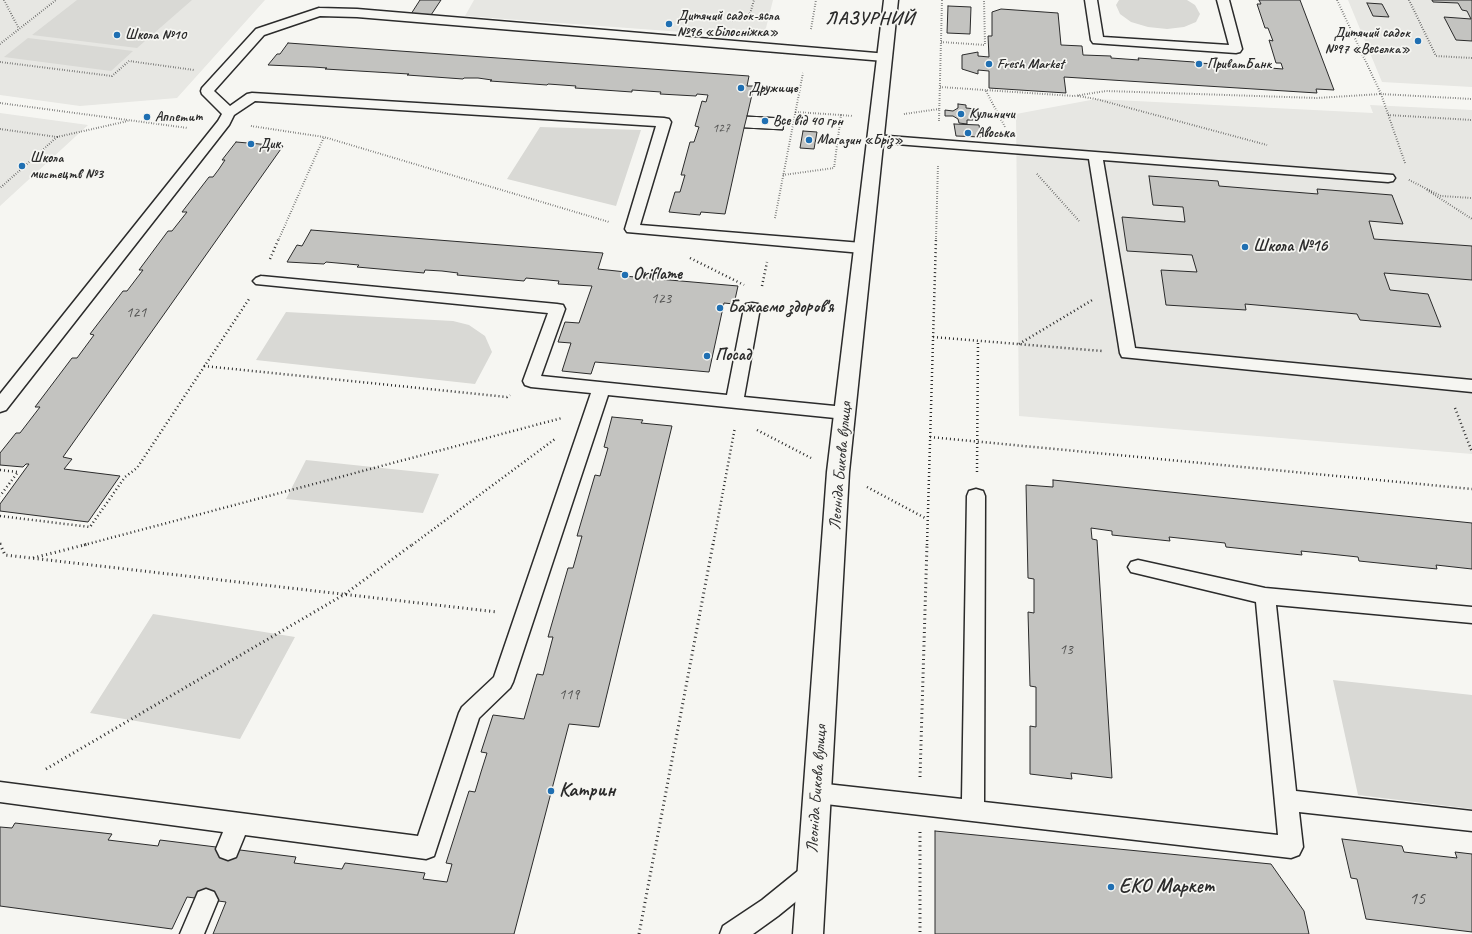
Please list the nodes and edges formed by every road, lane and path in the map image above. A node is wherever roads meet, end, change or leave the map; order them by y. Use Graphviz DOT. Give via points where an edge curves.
graph roads {
  1 [pos="4,0"];
  2 [pos="56,0"];
  3 [pos="369,0"];
  4 [pos="816,0"];
  5 [pos="891,0"];
  6 [pos="942,0"];
  7 [pos="984,0"];
  8 [pos="1091,0"];
  9 [pos="1223,0"];
  10 [pos="1336,0"];
  11 [pos="1408,0"];
  12 [pos="357,13"];
  13 [pos="19,29"];
  14 [pos="941,42"];
  15 [pos="0,44"];
  16 [pos="807,51"];
  17 [pos="884,57"];
  18 [pos="1472,58"];
  19 [pos="0,62"];
  20 [pos="222,73"];
  21 [pos="940,87"];
  22 [pos="986,90"];
  23 [pos="1381,94"];
  24 [pos="1074,96"];
  25 [pos="1472,99"];
  26 [pos="0,103"];
  27 [pos="795,112"];
  28 [pos="1388,115"];
  29 [pos="1472,120"];
  30 [pos="131,121"];
  31 [pos="223,122"];
  32 [pos="0,129"];
  33 [pos="57,137"];
  34 [pos="324,137"];
  35 [pos="875,139"];
  36 [pos="938,144"];
  37 [pos="1273,147"];
  38 [pos="1016,150"];
  39 [pos="1095,156"];
  40 [pos="1406,166"];
  41 [pos="783,175"];
  42 [pos="1388,178"];
  43 [pos="0,188"];
  44 [pos="1472,198"];
  45 [pos="1472,219"];
  46 [pos="1082,224"];
  47 [pos="632,229"];
  48 [pos="771,240"];
  49 [pos="862,248"];
  50 [pos="686,256"];
  51 [pos="260,281"];
  52 [pos="1116,285"];
  53 [pos="747,286"];
  54 [pos="761,293"];
  55 [pos="752,308"];
  56 [pos="933,336"];
  57 [pos="978,341"];
  58 [pos="1018,345"];
  59 [pos="1128,354"];
  60 [pos="204,366"];
  61 [pos="531,381"];
  62 [pos="1446,383"];
  63 [pos="1472,386"];
  64 [pos="601,389"];
  65 [pos="737,403"];
  66 [pos="0,406"];
  67 [pos="594,410"];
  68 [pos="845,413"];
  69 [pos="930,436"];
  70 [pos="556,438"];
  71 [pos="977,442"];
  72 [pos="1472,452"];
  73 [pos="0,470"];
  74 [pos="1472,490"];
  75 [pos="0,496"];
  76 [pos="976,496"];
  77 [pos="0,516"];
  78 [pos="0,543"];
  79 [pos="34,558"];
  80 [pos="1138,567"];
  81 [pos="345,594"];
  82 [pos="1266,596"];
  83 [pos="525,615"];
  84 [pos="1472,615"];
  85 [pos="3,793"];
  86 [pos="817,793"];
  87 [pos="1286,800"];
  88 [pos="920,805"];
  89 [pos="973,811"];
  90 [pos="1472,821"];
  91 [pos="238,823"];
  92 [pos="228,848"];
  93 [pos="812,874"];
  94 [pos="206,900"];
  95 [pos="192,934"];
  96 [pos="639,934"];
  97 [pos="732,934"];
  98 [pos="808,934"];
  99 [pos="920,934"];
  1 -- 13 [label="path"];
  2 -- 13 [label="path"];
  3 -- 12 [label="lane"];
  4 -- 16 [label="path"];
  5 -- 17 [label="street, Леоніда Бикова вулиця"];
  6 -- 14 [label="path"];
  7 -- 14 [label="path" via="985,45"];
  8 -- 9 [label="lane" via="1097,40 1236,48"];
  10 -- 23 [label="path"];
  11 -- 18 [label="path" via="1436,56"];
  12 -- 16 [label="lane"];
  12 -- 20 [label="lane" via="319,12 260,32"];
  13 -- 15 [label="path"];
  14 -- 21 [label="path"];
  16 -- 17 [label="lane"];
  16 -- 27 [label="path"];
  17 -- 35 [label="street, Леоніда Бикова вулиця"];
  19 -- 20 [label="path" via="112,76 129,62"];
  20 -- 31 [label="lane" via="206,91"];
  21 -- 22 [label="path"];
  21 -- 36 [label="path"];
  22 -- 24 [label="path"];
  22 -- 38 [label="path"];
  23 -- 24 [label="path" via="1317,98 1106,91"];
  23 -- 25 [label="path"];
  23 -- 28 [label="path"];
  24 -- 37 [label="path" via="1096,99"];
  26 -- 30 [label="path"];
  27 -- 41 [label="path"];
  27 -- 41 [label="path" via="841,115 834,168"];
  28 -- 29 [label="path"];
  28 -- 40 [label="path"];
  30 -- 31 [label="path"];
  30 -- 33 [label="path"];
  31 -- 34 [label="path"];
  31 -- 47 [label="lane" via="252,97 664,122"];
  31 -- 66 [label="lane"];
  32 -- 33 [label="path"];
  33 -- 43 [label="path"];
  34 -- 47 [label="path"];
  34 -- 51 [label="path"];
  35 -- 36 [label="lane"];
  35 -- 49 [label="street, Леоніда Бикова вулиця"];
  36 -- 38 [label="lane"];
  36 -- 56 [label="path"];
  38 -- 39 [label="lane"];
  38 -- 46 [label="path"];
  39 -- 42 [label="lane"];
  39 -- 52 [label="lane"];
  41 -- 48 [label="path"];
  44 -- 45 [label="path" via="1440,196 1411,180"];
  47 -- 48 [label="lane"];
  48 -- 49 [label="lane"];
  48 -- 54 [label="path"];
  49 -- 68 [label="street, Леоніда Бикова вулиця"];
  50 -- 53 [label="path"];
  51 -- 60 [label="path"];
  51 -- 61 [label="lane" via="557,309"];
  52 -- 58 [label="path"];
  52 -- 59 [label="lane"];
  55 -- 65 [label="lane"];
  56 -- 57 [label="path"];
  56 -- 69 [label="path"];
  57 -- 58 [label="path"];
  57 -- 71 [label="path"];
  58 -- 59 [label="path"];
  59 -- 62 [label="lane"];
  60 -- 61 [label="path" via="506,397"];
  60 -- 77 [label="path" via="137,468 125,477 90,527"];
  61 -- 64 [label="lane"];
  62 -- 63 [label="lane"];
  62 -- 72 [label="path"];
  64 -- 65 [label="lane"];
  64 -- 67 [label="lane"];
  65 -- 68 [label="lane"];
  65 -- 96 [label="path"];
  67 -- 79 [label="path"];
  67 -- 83 [label="lane"];
  68 -- 86 [label="street, Леоніда Бикова вулиця" via="838,480"];
  69 -- 71 [label="path"];
  69 -- 88 [label="path"];
  70 -- 81 [label="path"];
  71 -- 74 [label="path"];
  71 -- 76 [label="path"];
  73 -- 75 [label="path" via="18,472"];
  76 -- 89 [label="lane"];
  78 -- 79 [label="path" via="6,555"];
  79 -- 81 [label="path"];
  80 -- 82 [label="lane"];
  81 -- 83 [label="path"];
  81 -- 85 [label="path"];
  82 -- 84 [label="lane"];
  82 -- 87 [label="lane"];
  83 -- 91 [label="lane" via="503,682 470,713 426,848"];
  85 -- 91 [label="lane"];
  86 -- 88 [label="lane"];
  86 -- 93 [label="street, Леоніда Бикова вулиця"];
  87 -- 89 [label="lane" via="1291,847"];
  87 -- 90 [label="lane"];
  88 -- 89 [label="lane"];
  88 -- 99 [label="path"];
  91 -- 92 [label="lane"];
  93 -- 97 [label="lane"];
  93 -- 98 [label="street, Леоніда Бикова вулиця"];
  94 -- 95 [label="lane"];
}
